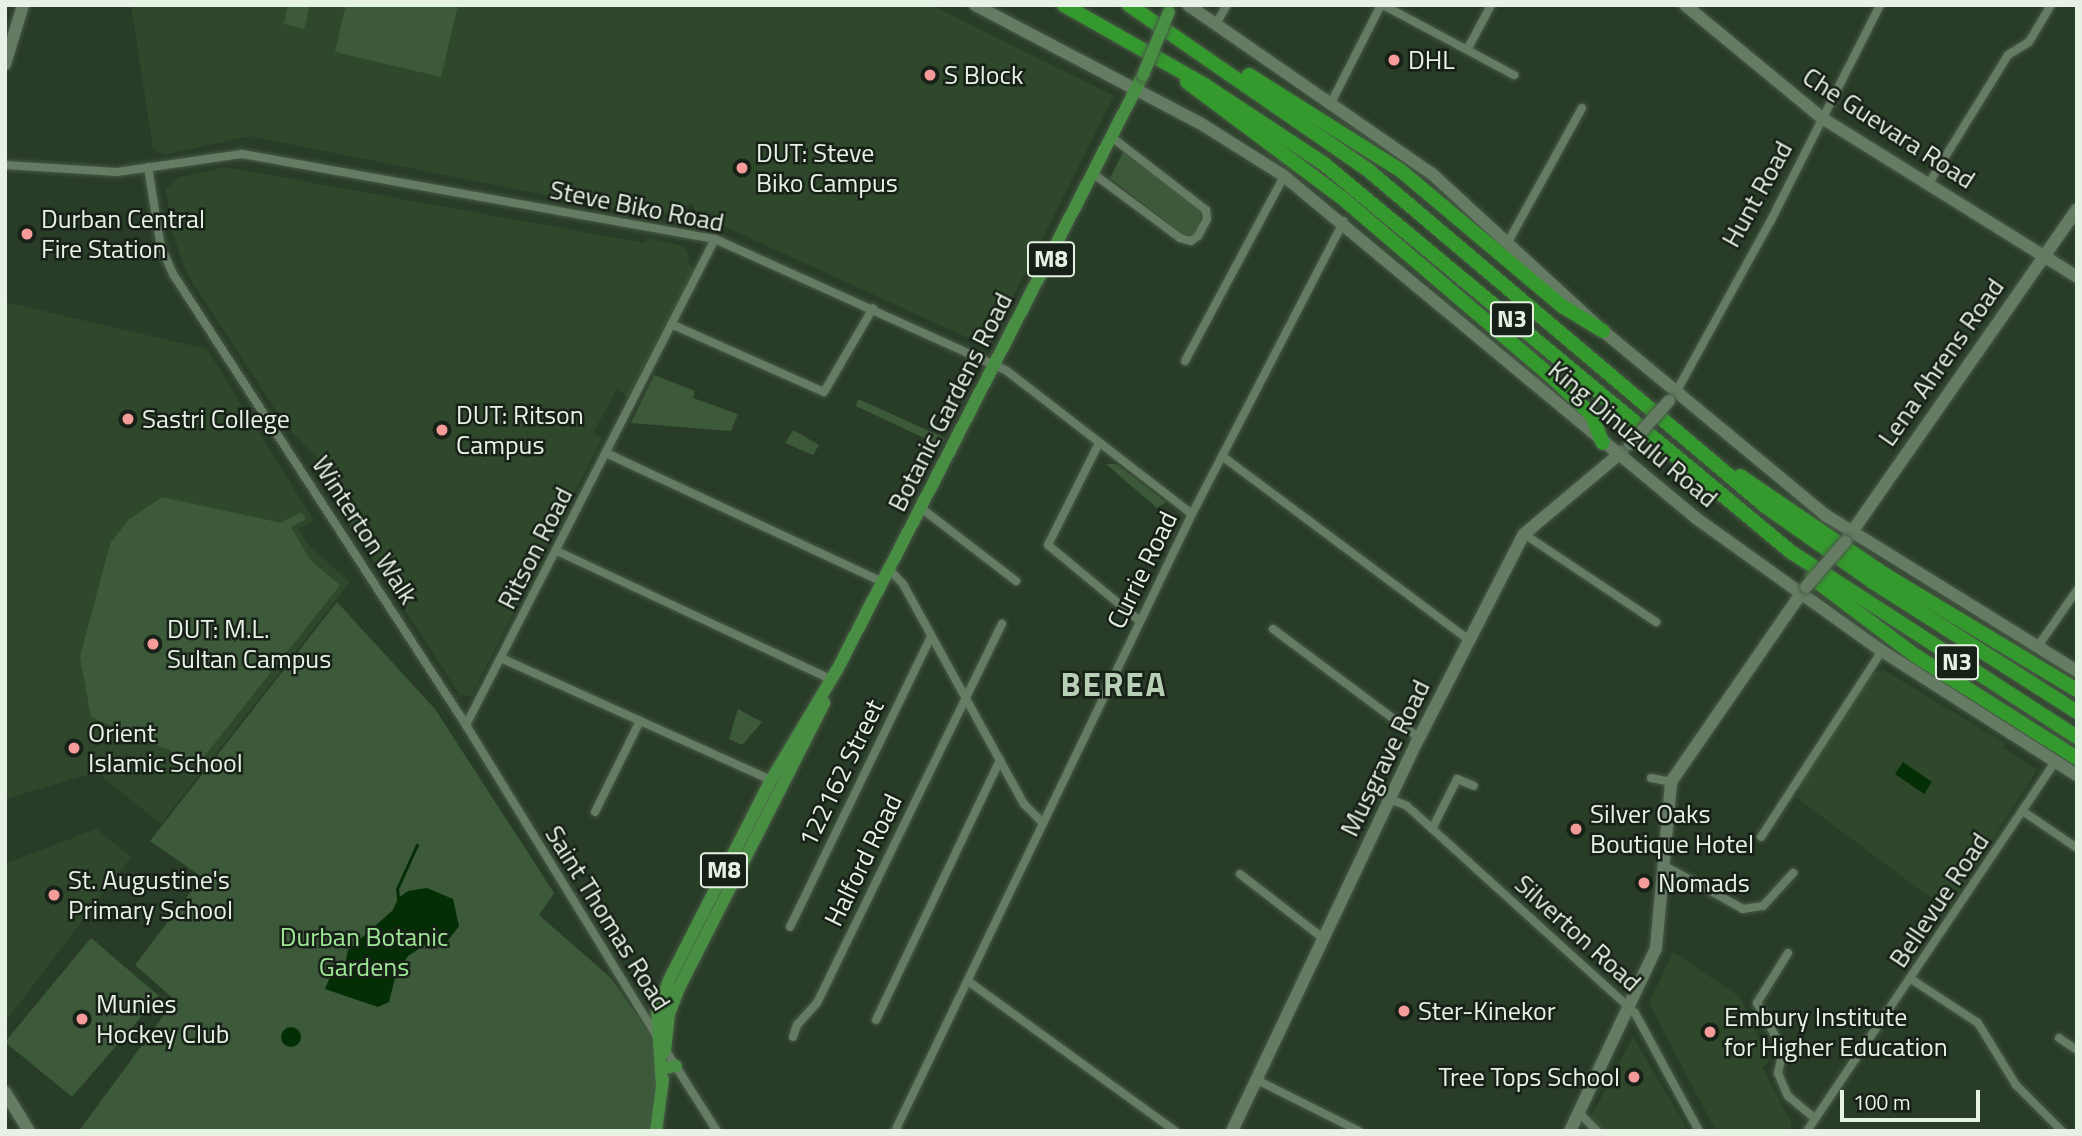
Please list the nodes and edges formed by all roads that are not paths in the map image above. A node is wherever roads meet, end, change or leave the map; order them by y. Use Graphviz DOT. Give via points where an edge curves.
graph roads {
  1 [pos="23,5"];
  2 [pos="975,5"];
  3 [pos="1064,5"];
  4 [pos="1129,5"];
  5 [pos="1188,5"];
  6 [pos="1227,5"];
  7 [pos="1382,5"];
  8 [pos="1491,5"];
  9 [pos="1685,5"];
  10 [pos="2051,5"];
  11 [pos="1877,6"];
  12 [pos="1170,7"];
  13 [pos="1216,23"];
  14 [pos="1181,38"];
  15 [pos="1467,50"];
  16 [pos="5,64"];
  17 [pos="1175,68"];
  18 [pos="1514,75"];
  19 [pos="1137,90"];
  20 [pos="1332,101"];
  21 [pos="1582,108"];
  22 [pos="1822,118"];
  23 [pos="1114,139"];
  24 [pos="5,165"];
  25 [pos="148,167"];
  26 [pos="1095,175"];
  27 [pos="1284,176"];
  28 [pos="1929,183"];
  29 [pos="2077,209"];
  30 [pos="1344,221"];
  31 [pos="715,239"];
  32 [pos="1508,242"];
  33 [pos="2045,255"];
  34 [pos="2077,277"];
  35 [pos="873,308"];
  36 [pos="671,324"];
  37 [pos="1603,331"];
  38 [pos="1185,361"];
  39 [pos="996,365"];
  40 [pos="1672,398"];
  41 [pos="1099,443"];
  42 [pos="1603,443"];
  43 [pos="606,453"];
  44 [pos="1222,456"];
  45 [pos="1617,457"];
  46 [pos="1720,467"];
  47 [pos="1726,501"];
  48 [pos="921,508"];
  49 [pos="1192,514"];
  50 [pos="1524,534"];
  51 [pos="1848,537"];
  52 [pos="556,551"];
  53 [pos="889,569"];
  54 [pos="1016,581"];
  55 [pos="883,582"];
  56 [pos="2077,590"];
  57 [pos="1802,591"];
  58 [pos="1140,621"];
  59 [pos="1656,622"];
  60 [pos="1002,624"];
  61 [pos="1273,629"];
  62 [pos="931,636"];
  63 [pos="1469,639"];
  64 [pos="2038,646"];
  65 [pos="1882,651"];
  66 [pos="502,659"];
  67 [pos="2077,671"];
  68 [pos="834,675"];
  69 [pos="2077,690"];
  70 [pos="966,697"];
  71 [pos="2077,712"];
  72 [pos="640,721"];
  73 [pos="466,725"];
  74 [pos="2077,737"];
  75 [pos="1419,738"];
  76 [pos="2077,758"];
  77 [pos="1000,760"];
  78 [pos="2056,761"];
  79 [pos="2077,775"];
  80 [pos="1651,779"];
  81 [pos="771,780"];
  82 [pos="1671,782"];
  83 [pos="1474,786"];
  84 [pos="1390,799"];
  85 [pos="2024,811"];
  86 [pos="596,813"];
  87 [pos="1043,822"];
  88 [pos="1432,829"];
  89 [pos="1761,837"];
  90 [pos="2077,848"];
  91 [pos="1663,865"];
  92 [pos="1793,873"];
  93 [pos="1240,874"];
  94 [pos="790,928"];
  95 [pos="1324,939"];
  96 [pos="1788,953"];
  97 [pos="1911,979"];
  98 [pos="968,981"];
  99 [pos="1630,1008"];
  100 [pos="643,1012"];
  101 [pos="657,1012"];
  102 [pos="876,1020"];
  103 [pos="793,1037"];
  104 [pos="2059,1038"];
  105 [pos="663,1045"];
  106 [pos="2077,1050"];
  107 [pos="670,1067"];
  108 [pos="1258,1080"];
  109 [pos="662,1087"];
  110 [pos="5,1093"];
  111 [pos="1579,1113"];
  112 [pos="1815,1119"];
  113 [pos="29,1131"];
  114 [pos="656,1131"];
  115 [pos="717,1131"];
  116 [pos="895,1131"];
  117 [pos="1175,1131"];
  118 [pos="1232,1131"];
  119 [pos="1359,1131"];
  120 [pos="1570,1131"];
  121 [pos="1597,1131"];
  122 [pos="1699,1131"];
  123 [pos="1807,1131"];
  124 [pos="2062,1131"];
  1 -- 16 [label="main road"];
  2 -- 19 [label="main road, King Dinuzulu Road"];
  3 -- 17 [label="highway, N3"];
  4 -- 14 [label="highway, N3"];
  5 -- 13 [label="main road"];
  6 -- 13 [label="street"];
  7 -- 15 [label="street"];
  7 -- 20 [label="street"];
  8 -- 15 [label="street"];
  9 -- 22 [label="main road, Che Guevara Road"];
  10 -- 28 [label="street" via="2029,42 2008,55"];
  11 -- 22 [label="street, Hunt Road"];
  12 -- 19 [label="main road, Botanic Gardens Road / M8, bridge"];
  13 -- 20 [label="main road"];
  14 -- 37 [label="highway" via="1220,55 1400,170 1562,306"];
  14 -- 46 [label="highway, N3" via="1368,170"];
  15 -- 18 [label="street"];
  17 -- 42 [label="highway" via="1203,97 1341,197 1555,380 1591,414"];
  17 -- 47 [label="highway, N3" via="1354,187"];
  19 -- 23 [label="main road, Botanic Gardens Road / M8"];
  19 -- 27 [label="main road, King Dinuzulu Road"];
  20 -- 32 [label="main road" via="1431,173"];
  21 -- 32 [label="street"];
  22 -- 28 [label="main road, Che Guevara Road"];
  22 -- 40 [label="street, Hunt Road"];
  23 -- 26 [label="main road, Botanic Gardens Road / M8"];
  23 -- 26 [label="street" via="1206,210 1207,219 1198,236 1191,241 1180,238"];
  24 -- 25 [label="street, Steve Biko Road" via="117,172"];
  25 -- 31 [label="street, Steve Biko Road" via="242,154"];
  25 -- 73 [label="street, Winterton Walk" via="161,247 173,274"];
  26 -- 39 [label="main road, Botanic Gardens Road / M8"];
  27 -- 30 [label="main road, King Dinuzulu Road"];
  27 -- 38 [label="street"];
  28 -- 33 [label="main road, Che Guevara Road"];
  29 -- 33 [label="main road, Lena Ahrens Road"];
  30 -- 42 [label="main road, King Dinuzulu Road"];
  30 -- 44 [label="street, Currie Road"];
  31 -- 35 [label="street, Steve Biko Road"];
  31 -- 36 [label="street, Ritson Road"];
  32 -- 37 [label="main road"];
  33 -- 34 [label="main road, Che Guevara Road"];
  33 -- 51 [label="main road, Lena Ahrens Road"];
  35 -- 36 [label="street" via="831,386 817,390"];
  35 -- 39 [label="street, Steve Biko Road"];
  36 -- 43 [label="street, Ritson Road"];
  37 -- 40 [label="main road"];
  39 -- 41 [label="street, Steve Biko Road"];
  39 -- 48 [label="main road, Botanic Gardens Road / M8"];
  40 -- 45 [label="main road, Musgrave Road, bridge"];
  40 -- 51 [label="main road"];
  41 -- 49 [label="street, Steve Biko Road"];
  41 -- 58 [label="street" via="1048,544"];
  42 -- 45 [label="main road, King Dinuzulu Road"];
  43 -- 52 [label="street, Ritson Road"];
  43 -- 55 [label="street"];
  44 -- 49 [label="street, Currie Road"];
  44 -- 63 [label="street"];
  45 -- 50 [label="main road, Musgrave Road"];
  45 -- 57 [label="main road, King Dinuzulu Road"];
  46 -- 69 [label="highway"];
  46 -- 71 [label="highway, N3" via="1813,541"];
  47 -- 74 [label="highway, N3" via="1838,587"];
  47 -- 76 [label="highway" via="1753,531 1884,633"];
  48 -- 53 [label="main road, Botanic Gardens Road / M8"];
  48 -- 54 [label="street"];
  49 -- 58 [label="street, Currie Road"];
  50 -- 59 [label="street"];
  50 -- 63 [label="main road, Musgrave Road"];
  51 -- 57 [label="main road, Lena Ahrens Road, bridge"];
  51 -- 64 [label="main road"];
  52 -- 66 [label="street, Ritson Road"];
  52 -- 68 [label="street"];
  53 -- 55 [label="main road, Botanic Gardens Road / M8"];
  53 -- 62 [label="street" via="903,584"];
  55 -- 68 [label="main road, Botanic Gardens Road / M8"];
  56 -- 64 [label="street"];
  57 -- 65 [label="main road, King Dinuzulu Road"];
  57 -- 82 [label="main road, Lena Ahrens Road"];
  58 -- 87 [label="street, Currie Road"];
  60 -- 70 [label="street, Halford Road"];
  61 -- 75 [label="street"];
  62 -- 70 [label="street"];
  62 -- 94 [label="street, 122162 Street"];
  63 -- 75 [label="main road, Musgrave Road"];
  64 -- 67 [label="main road"];
  65 -- 78 [label="main road, King Dinuzulu Road"];
  65 -- 89 [label="street"];
  66 -- 72 [label="street"];
  66 -- 73 [label="street, Ritson Road"];
  68 -- 81 [label="main road, Botanic Gardens Road / M8"];
  68 -- 105 [label="main road, Botanic Gardens Road / M8" via="679,988"];
  70 -- 77 [label="street"];
  70 -- 103 [label="street, Halford Road" via="819,999"];
  72 -- 81 [label="street"];
  72 -- 86 [label="street"];
  73 -- 100 [label="street, Saint Thomas Road"];
  75 -- 84 [label="main road, Musgrave Road"];
  77 -- 87 [label="street" via="1024,804"];
  77 -- 102 [label="street"];
  78 -- 79 [label="main road, King Dinuzulu Road"];
  78 -- 85 [label="street, Bellevue Road"];
  80 -- 82 [label="street"];
  81 -- 101 [label="main road, Botanic Gardens Road / M8" via="679,959"];
  82 -- 91 [label="main road"];
  83 -- 88 [label="street" via="1457,779"];
  84 -- 88 [label="street, Silverton Road" via="1407,806"];
  84 -- 95 [label="main road, Musgrave Road"];
  85 -- 90 [label="street"];
  85 -- 97 [label="street, Bellevue Road"];
  87 -- 98 [label="street, Currie Road"];
  88 -- 99 [label="street, Silverton Road"];
  91 -- 92 [label="street" via="1728,905 1743,909 1763,906"];
  91 -- 99 [label="main road" via="1656,948"];
  93 -- 95 [label="street"];
  95 -- 108 [label="main road, Musgrave Road"];
  96 -- 112 [label="street" via="1757,1003 1783,1050 1778,1073 1788,1096"];
  97 -- 112 [label="street, Bellevue Road"];
  97 -- 124 [label="street" via="1981,1026 2016,1086"];
  98 -- 116 [label="street, Currie Road"];
  98 -- 117 [label="street"];
  99 -- 111 [label="main road"];
  99 -- 122 [label="street, Silverton Road" via="1650,1034"];
  100 -- 101 [label="main road"];
  100 -- 105 [label="street, Saint Thomas Road"];
  101 -- 105 [label="main road, Botanic Gardens Road / M8"];
  104 -- 106 [label="street"];
  105 -- 107 [label="main road, Botanic Gardens Road / M8"];
  105 -- 109 [label="main road, Botanic Gardens Road / M8"];
  107 -- 109 [label="main road, Botanic Gardens Road / M8"];
  107 -- 115 [label="street"];
  108 -- 118 [label="main road, Musgrave Road"];
  108 -- 119 [label="street"];
  109 -- 114 [label="main road, M8"];
  110 -- 113 [label="main road"];
  111 -- 120 [label="main road"];
  111 -- 121 [label="street"];
  112 -- 123 [label="street, Bellevue Road"];
}
